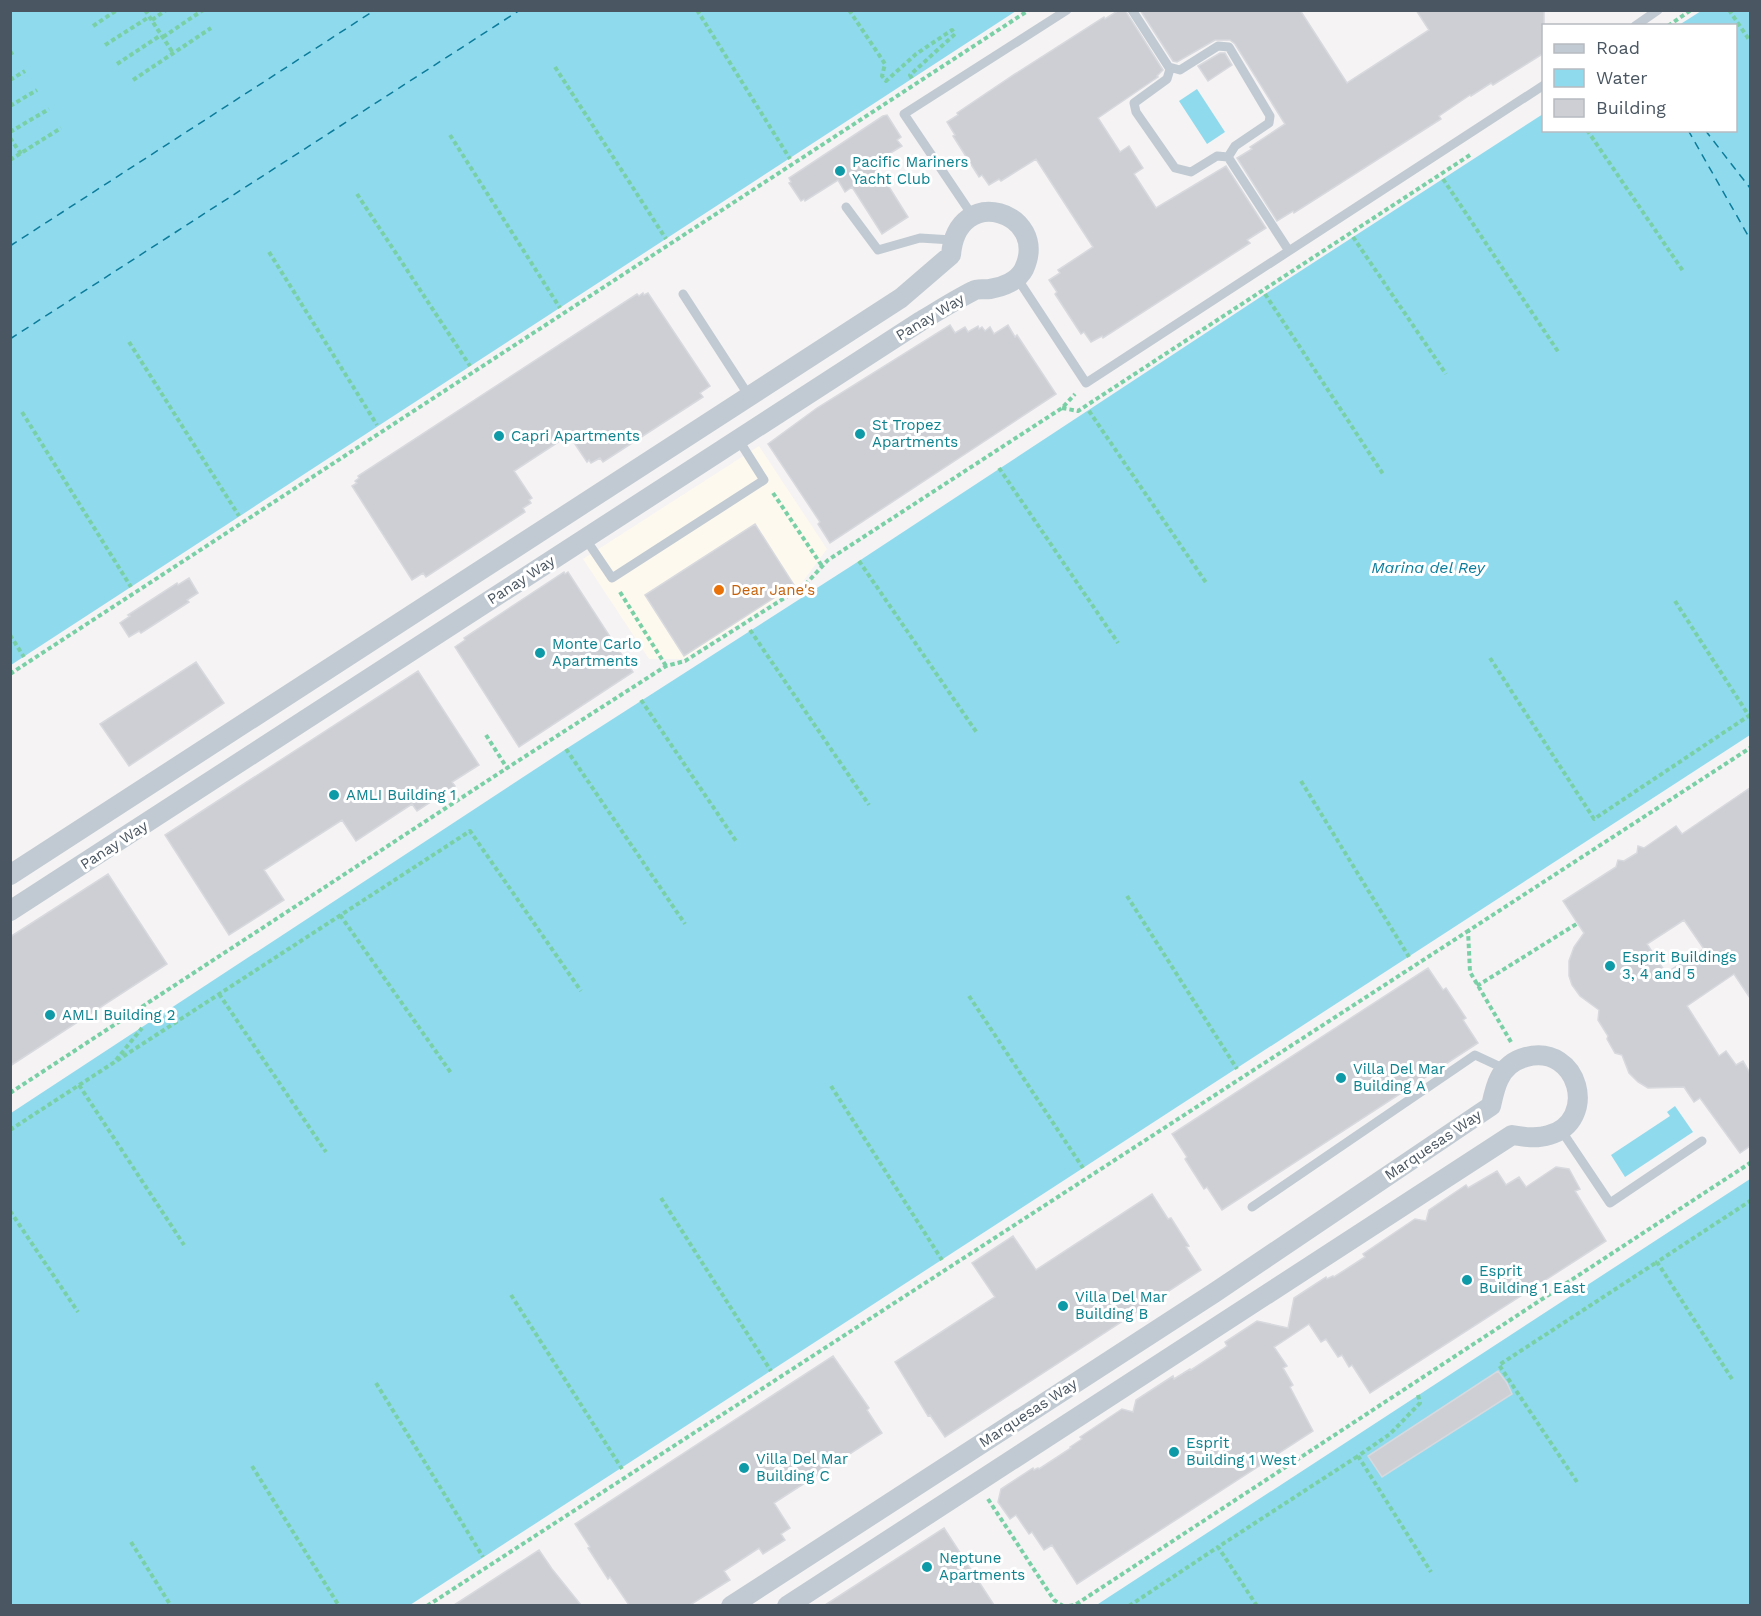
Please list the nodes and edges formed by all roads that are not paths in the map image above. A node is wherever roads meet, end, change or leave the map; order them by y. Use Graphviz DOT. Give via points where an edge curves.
graph roads {
  1 [pos="1066,10"];
  2 [pos="1132,10"];
  3 [pos="1658,10"];
  4 [pos="1638,24"];
  5 [pos="1170,67"];
  6 [pos="1542,86"];
  7 [pos="1228,157"];
  8 [pos="846,207"];
  9 [pos="972,215"];
  10 [pos="952,240"];
  11 [pos="1289,251"];
  12 [pos="1017,278"];
  13 [pos="683,294"];
  14 [pos="748,396"];
  15 [pos="738,439"];
  16 [pos="585,538"];
  17 [pos="10,875"];
  18 [pos="10,911"];
  19 [pos="1513,1064"];
  20 [pos="1561,1130"];
  21 [pos="1702,1141"];
  22 [pos="1252,1208"];
  23 [pos="1214,1293"];
  24 [pos="1229,1319"];
  25 [pos="960,1457"];
  26 [pos="977,1482"];
  27 [pos="731,1605"];
  28 [pos="787,1605"];
  1 -- 9 [label="lane" via="904,114"];
  2 -- 5 [label="lane"];
  3 -- 4 [label="lane"];
  5 -- 7 [label="lane" via="1167,79 1134,103 1136,112 1175,168 1191,172 1217,156"];
  5 -- 7 [label="lane" via="1180,70 1218,46 1229,47 1270,116 1269,123 1235,146"];
  6 -- 11 [label="lane"];
  7 -- 11 [label="lane"];
  8 -- 10 [label="lane" via="878,250 920,238"];
  9 -- 10 [label="street, Panay Way"];
  9 -- 12 [label="street" via="1003,213 1018,222 1026,234 1029,253"];
  10 -- 14 [label="street, Panay Way" via="951,255 901,298"];
  11 -- 12 [label="lane" via="1086,383"];
  12 -- 15 [label="street, Panay Way" via="1005,286 976,289"];
  13 -- 14 [label="lane"];
  14 -- 17 [label="street, Panay Way"];
  15 -- 16 [label="street, Panay Way"];
  15 -- 16 [label="lane" via="764,480 612,578"];
  16 -- 18 [label="street, Panay Way"];
  19 -- 20 [label="street" via="1533,1055 1547,1056 1564,1065 1576,1081 1576,1108"];
  19 -- 22 [label="lane" via="1475,1055"];
  19 -- 23 [label="street, Marquesas Way" via="1499,1079 1491,1106"];
  20 -- 21 [label="lane" via="1610,1203"];
  20 -- 24 [label="street, Marquesas Way" via="1539,1137 1512,1135"];
  23 -- 24 [label="street"];
  23 -- 25 [label="street, Marquesas Way"];
  24 -- 26 [label="street, Marquesas Way"];
  25 -- 26 [label="street"];
  25 -- 27 [label="street, Marquesas Way"];
  26 -- 28 [label="street, Marquesas Way"];
}
